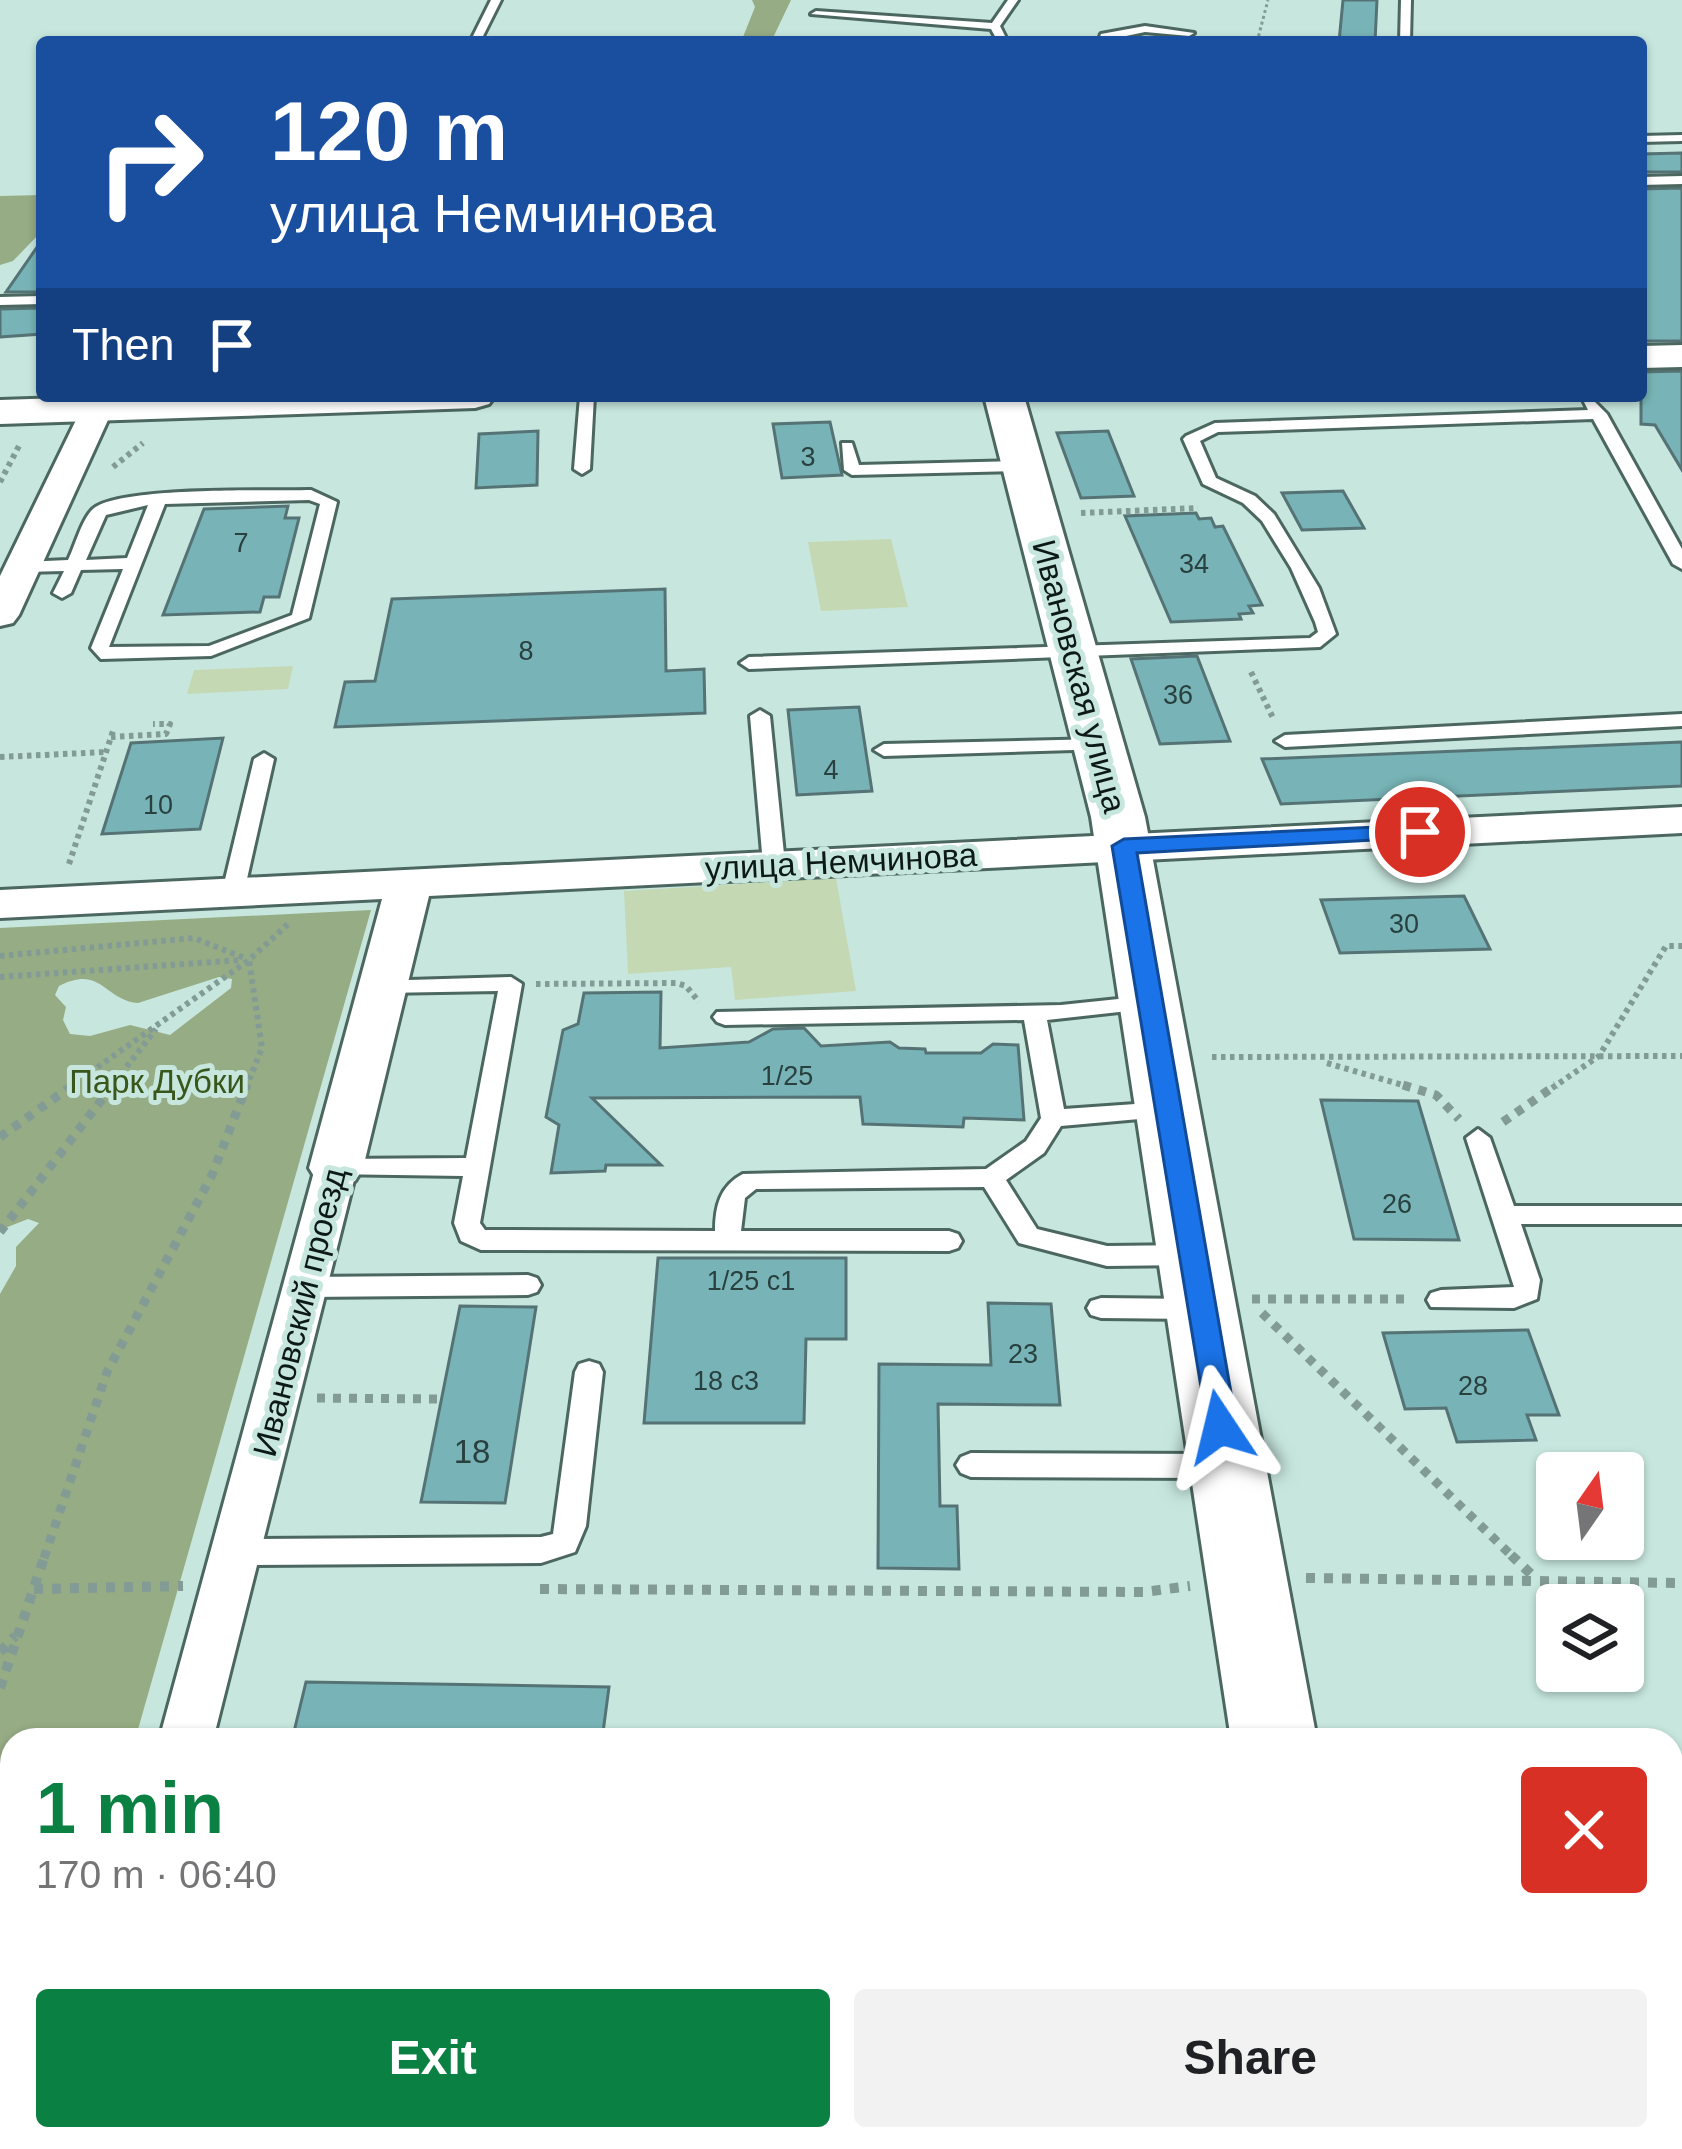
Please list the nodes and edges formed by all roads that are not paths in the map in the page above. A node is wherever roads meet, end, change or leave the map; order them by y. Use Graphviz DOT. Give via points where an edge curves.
graph roads {
  1 [pos="496,0"];
  2 [pos="830,0"];
  3 [pos="1079,0"];
  4 [pos="1101,0"];
  5 [pos="1406,0"];
  6 [pos="999,1"];
  7 [pos="1013,1"];
  8 [pos="816,14"];
  9 [pos="995,26"];
  10 [pos="816,28"];
  11 [pos="1189,33"];
  12 [pos="478,36"];
  13 [pos="1000,36"];
  14 [pos="1105,36"];
  15 [pos="1406,36"];
  16 [pos="1682,138"];
  17 [pos="1647,139"];
  18 [pos="1682,180"];
  19 [pos="1647,181"];
  20 [pos="36,300"];
  21 [pos="0,301"];
  22 [pos="1682,356"];
  23 [pos="1647,358"];
  24 [pos="264,402"];
  25 [pos="586,402"];
  26 [pos="1006,402"];
  27 [pos="95,414"];
  28 [pos="12,425"];
  29 [pos="847,446"];
  30 [pos="1023,466"];
  31 [pos="581,470"];
  32 [pos="158,501"];
  33 [pos="134,563"];
  34 [pos="1682,564"];
  35 [pos="74,566"];
  36 [pos="22,568"];
  37 [pos="62,592"];
  38 [pos="0,615"];
  39 [pos="1076,650"];
  40 [pos="749,663"];
  41 [pos="760,716"];
  42 [pos="1682,720"];
  43 [pos="1285,741"];
  44 [pos="1100,745"];
  45 [pos="884,750"];
  46 [pos="264,759"];
  47 [pos="1682,820"];
  48 [pos="1124,846"];
  49 [pos="774,864"];
  50 [pos="409,883"];
  51 [pos="233,892"];
  52 [pos="0,904"];
  53 [pos="382,986"];
  54 [pos="1150,1003"];
  55 [pos="1034,1012"];
  56 [pos="725,1017"];
  57 [pos="1185,1083"];
  58 [pos="1053,1118"];
  59 [pos="1478,1138"];
  60 [pos="477,1167"];
  61 [pos="336,1168"];
  62 [pos="991,1178"];
  63 [pos="1505,1215"];
  64 [pos="1682,1215"];
  65 [pos="728,1241"];
  66 [pos="949,1241"];
  67 [pos="528,1286"];
  68 [pos="305,1287"];
  69 [pos="1219,1291"];
  70 [pos="1441,1300"];
  71 [pos="1101,1308"];
  72 [pos="589,1372"];
  73 [pos="971,1465"];
  74 [pos="1227,1466"];
  75 [pos="232,1569"];
  76 [pos="189,1728"];
  77 [pos="1272,1728"];
  1 -- 12 [label="lane"];
  2 -- 8 [label="lane"];
  3 -- 4 [label="lane"];
  5 -- 15 [label="lane"];
  6 -- 7 [label="lane"];
  7 -- 9 [label="lane"];
  8 -- 9 [label="lane"];
  8 -- 10 [label="lane"];
  9 -- 13 [label="lane"];
  11 -- 14 [label="lane"];
  16 -- 17 [label="lane"];
  18 -- 19 [label="lane"];
  20 -- 21 [label="lane"];
  22 -- 23 [label="street"];
  24 -- 27 [label="street"];
  25 -- 31 [label="lane"];
  26 -- 30 [label="street, Ивановская улица"];
  27 -- 28 [label="street"];
  27 -- 36 [label="street"];
  29 -- 30 [label="lane" via="852,470"];
  30 -- 39 [label="street, Ивановская улица"];
  32 -- 33 [label="lane"];
  32 -- 33 [label="lane" via="323,497 329,502 300,618 211,651 107,655 100,648"];
  32 -- 35 [label="lane" via="106,506"];
  33 -- 35 [label="lane"];
  34 -- 39 [label="lane" via="1594,407 1215,428 1191,439 1209,482 1259,506 1307,582 1327,634 1314,643"];
  35 -- 36 [label="lane"];
  35 -- 37 [label="lane"];
  36 -- 38 [label="street"];
  39 -- 40 [label="lane"];
  39 -- 44 [label="street, Ивановская улица"];
  41 -- 49 [label="lane"];
  42 -- 43 [label="lane"];
  44 -- 45 [label="lane"];
  44 -- 48 [label="street, Ивановская улица"];
  46 -- 51 [label="lane"];
  47 -- 48 [label="street, улица Немчинова"];
  48 -- 49 [label="street, улица Немчинова"];
  48 -- 54 [label="street, Ивановская улица"];
  49 -- 50 [label="street, улица Немчинова"];
  50 -- 51 [label="street, улица Немчинова"];
  50 -- 53 [label="street, Ивановский проезд"];
  51 -- 52 [label="street, улица Немчинова"];
  53 -- 60 [label="lane" via="511,984"];
  53 -- 61 [label="street, Ивановский проезд"];
  54 -- 55 [label="lane"];
  54 -- 57 [label="street, Ивановская улица"];
  55 -- 56 [label="lane"];
  55 -- 58 [label="lane"];
  57 -- 58 [label="lane"];
  57 -- 69 [label="street, Ивановская улица"];
  58 -- 62 [label="lane" via="1035,1148"];
  59 -- 63 [label="lane"];
  60 -- 61 [label="lane"];
  60 -- 65 [label="lane" via="467,1223 481,1240"];
  61 -- 68 [label="street, Ивановский проезд"];
  62 -- 65 [label="lane" via="752,1180 730,1196"];
  62 -- 69 [label="lane" via="1028,1236"];
  63 -- 64 [label="lane"];
  63 -- 70 [label="lane" via="1527,1292"];
  65 -- 66 [label="lane"];
  67 -- 68 [label="lane"];
  68 -- 75 [label="street, Ивановский проезд"];
  69 -- 71 [label="lane"];
  69 -- 74 [label="street, Ивановская улица"];
  72 -- 75 [label="lane" via="564,1543"];
  73 -- 74 [label="lane"];
  74 -- 77 [label="street, Ивановская улица"];
  75 -- 76 [label="street, Ивановский проезд"];
}
